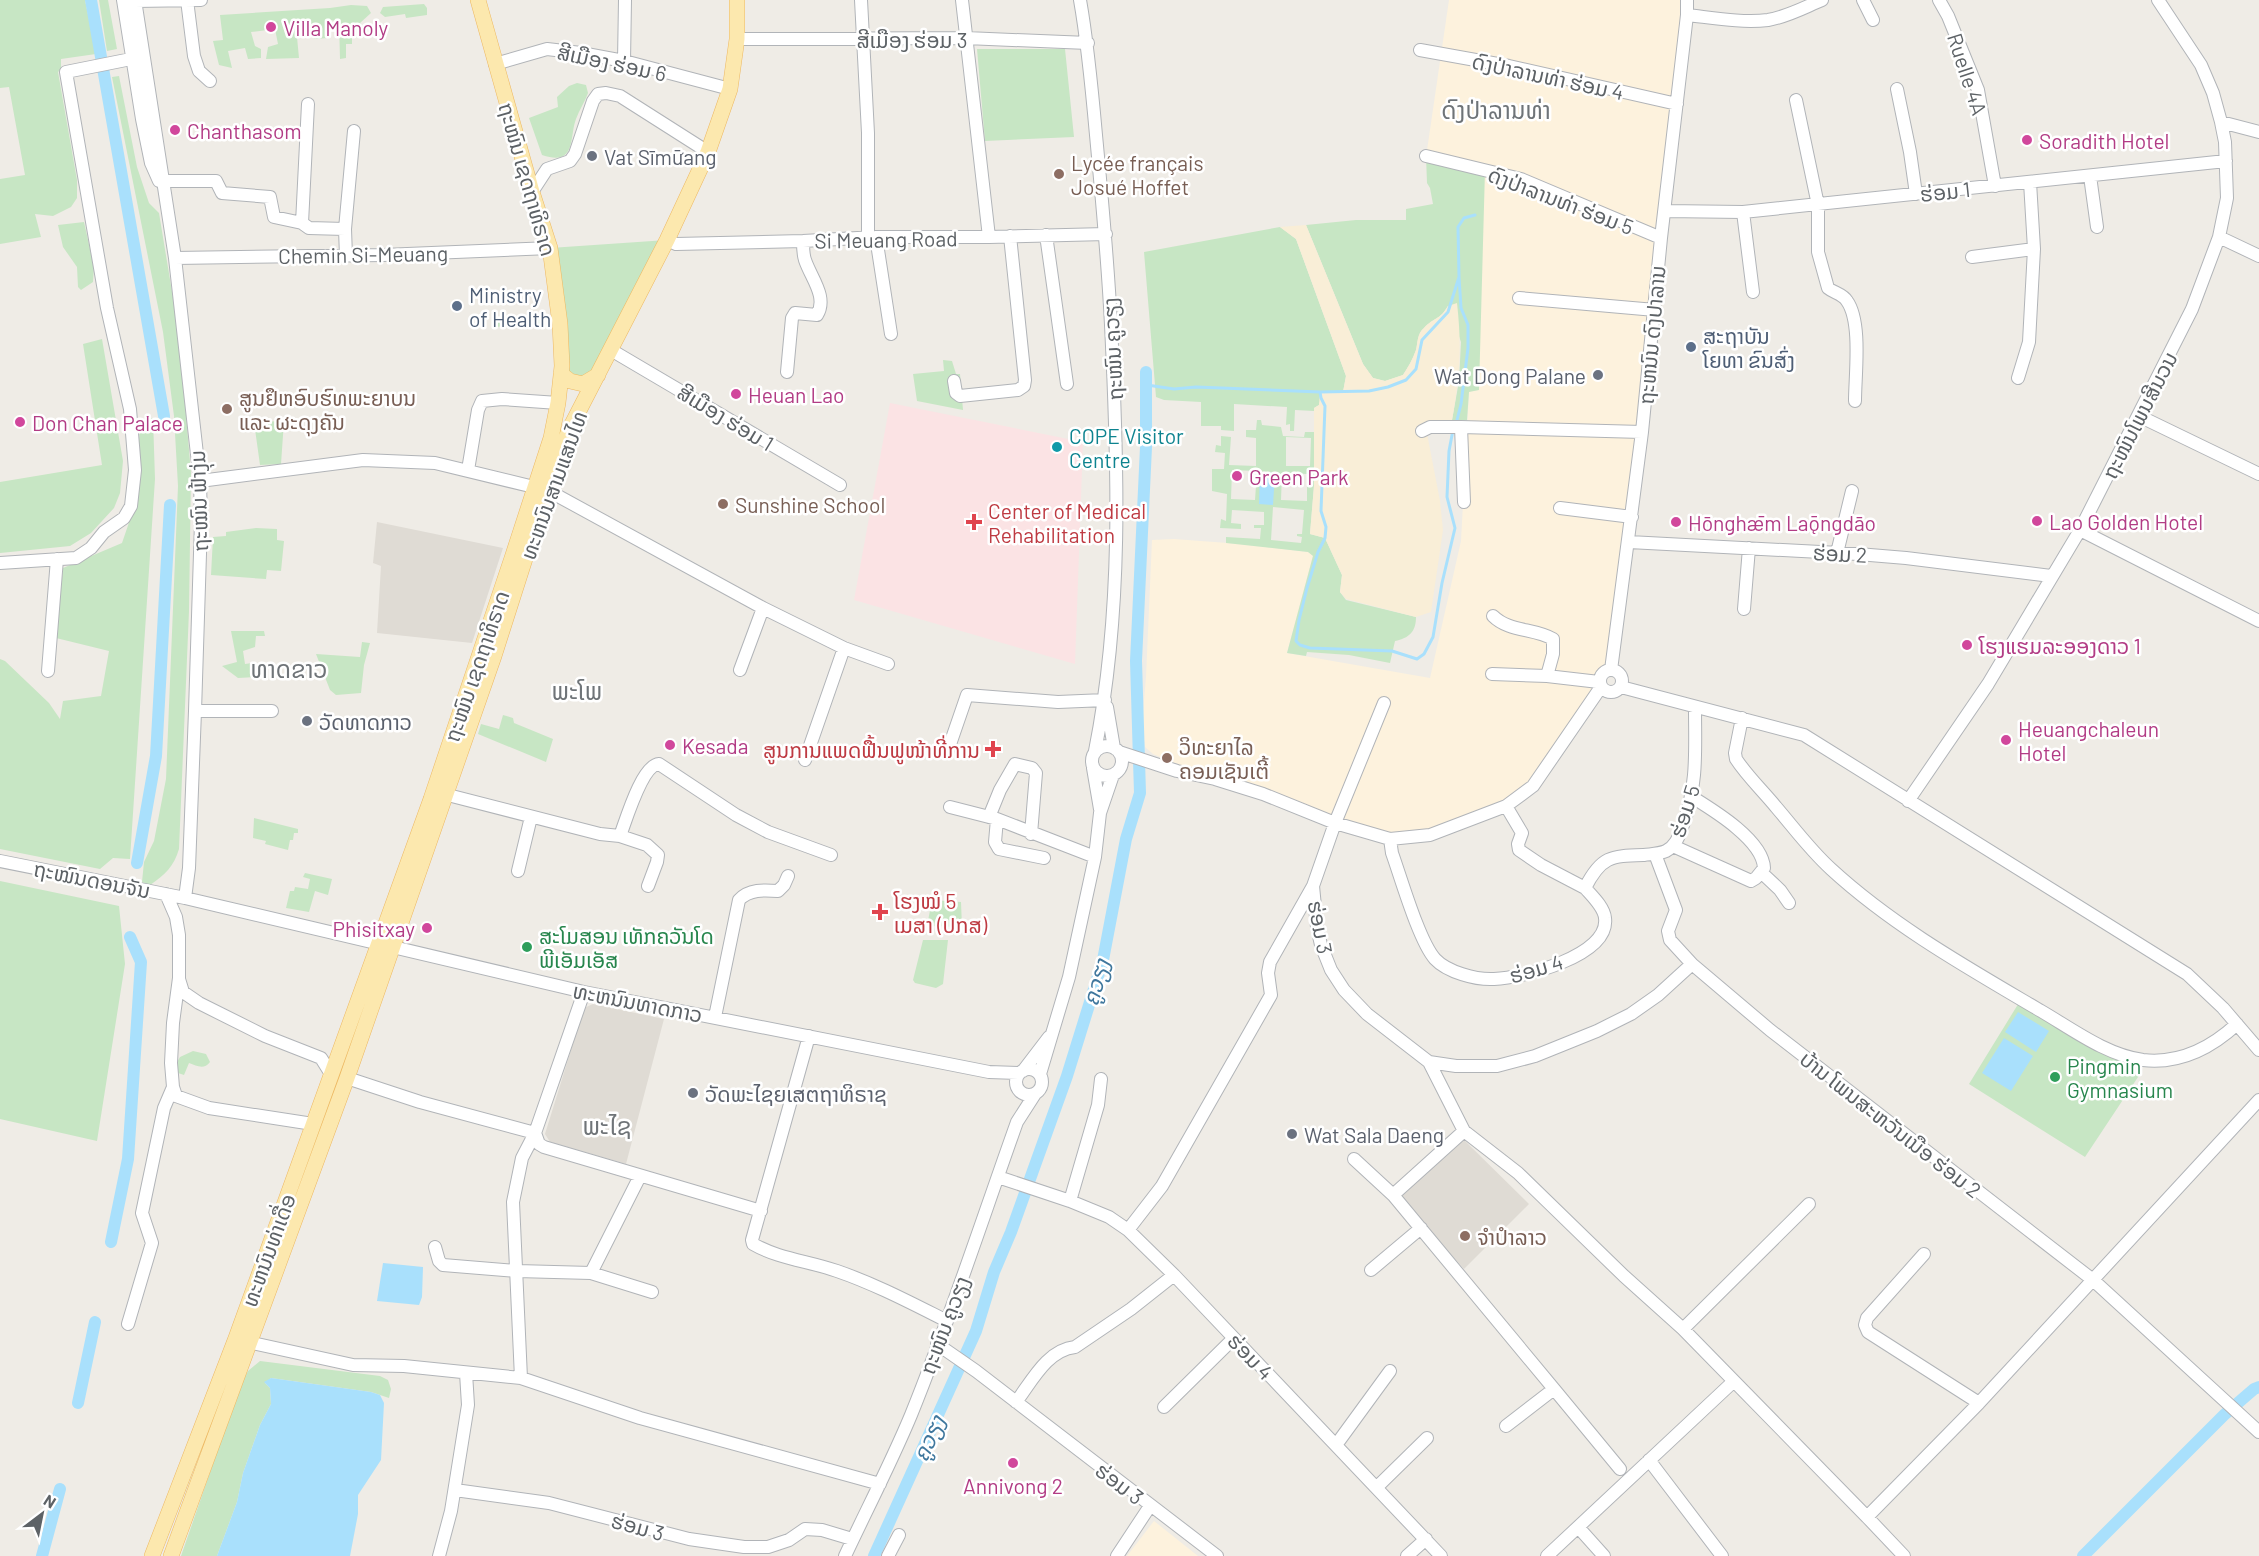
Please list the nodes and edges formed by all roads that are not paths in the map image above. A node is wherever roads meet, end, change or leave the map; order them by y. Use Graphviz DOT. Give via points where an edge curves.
graph roads {
  1 [pos="131,0"];
  2 [pos="187,0"];
  3 [pos="201,0"];
  4 [pos="478,0"];
  5 [pos="625,0"];
  6 [pos="737,0"];
  7 [pos="861,0"];
  8 [pos="962,0"];
  9 [pos="1080,0"];
  10 [pos="1687,0"];
  11 [pos="1822,0"];
  12 [pos="1863,0"];
  13 [pos="1939,0"];
  14 [pos="2158,0"];
  15 [pos="1687,15"];
  16 [pos="1873,20"];
  17 [pos="737,39"];
  18 [pos="865,39"];
  19 [pos="966,39"];
  20 [pos="1088,43"];
  21 [pos="1420,50"];
  22 [pos="125,60"];
  23 [pos="624,61"];
  24 [pos="495,64"];
  25 [pos="210,81"];
  26 [pos="730,89"];
  27 [pos="1898,89"];
  28 [pos="1796,100"];
  29 [pos="308,104"];
  30 [pos="1677,104"];
  31 [pos="2221,122"];
  32 [pos="354,131"];
  33 [pos="2259,132"];
  34 [pos="708,152"];
  35 [pos="1426,156"];
  36 [pos="2226,161"];
  37 [pos="2090,176"];
  38 [pos="163,182"];
  39 [pos="2030,182"];
  40 [pos="1995,186"];
  41 [pos="532,192"];
  42 [pos="1916,194"];
  43 [pos="165,195"];
  44 [pos="1818,205"];
  45 [pos="1665,212"];
  46 [pos="1743,212"];
  47 [pos="302,223"];
  48 [pos="2097,227"];
  49 [pos="345,230"];
  50 [pos="1106,234"];
  51 [pos="1046,235"];
  52 [pos="1010,236"];
  53 [pos="872,237"];
  54 [pos="989,237"];
  55 [pos="2219,237"];
  56 [pos="1661,238"];
  57 [pos="667,240"];
  58 [pos="802,241"];
  59 [pos="550,248"];
  60 [pos="2034,249"];
  61 [pos="346,256"];
  62 [pos="2259,256"];
  63 [pos="1972,257"];
  64 [pos="175,258"];
  65 [pos="1753,292"];
  66 [pos="1520,298"];
  67 [pos="1655,310"];
  68 [pos="891,334"];
  69 [pos="611,350"];
  70 [pos="788,372"];
  71 [pos="561,374"];
  72 [pos="599,374"];
  73 [pos="2018,378"];
  74 [pos="954,381"];
  75 [pos="1067,384"];
  76 [pos="1855,400"];
  77 [pos="558,403"];
  78 [pos="2139,416"];
  79 [pos="1466,427"];
  80 [pos="569,430"];
  81 [pos="1422,431"];
  82 [pos="1642,432"];
  83 [pos="468,470"];
  84 [pos="2259,474"];
  85 [pos="200,481"];
  86 [pos="840,485"];
  87 [pos="541,488"];
  88 [pos="1852,491"];
  89 [pos="1464,501"];
  90 [pos="1560,508"];
  91 [pos="1632,517"];
  92 [pos="2080,530"];
  93 [pos="1629,542"];
  94 [pos="1749,548"];
  95 [pos="1837,553"];
  96 [pos="57,559"];
  97 [pos="0,563"];
  98 [pos="2051,576"];
  99 [pos="763,608"];
  100 [pos="1744,609"];
  101 [pos="1493,616"];
  102 [pos="2259,621"];
  103 [pos="844,648"];
  104 [pos="888,664"];
  105 [pos="740,670"];
  106 [pos="1611,670"];
  107 [pos="48,671"];
  108 [pos="1492,674"];
  109 [pos="1547,676"];
  110 [pos="1600,684"];
  111 [pos="1621,687"];
  112 [pos="1106,700"];
  113 [pos="1384,703"];
  114 [pos="1695,707"];
  115 [pos="195,711"];
  116 [pos="272,711"];
  117 [pos="1742,718"];
  118 [pos="1095,751"];
  119 [pos="947,753"];
  120 [pos="805,760"];
  121 [pos="1120,761"];
  122 [pos="1093,768"];
  123 [pos="444,794"];
  124 [pos="1692,797"];
  125 [pos="1908,801"];
  126 [pos="1506,806"];
  127 [pos="950,807"];
  128 [pos="1100,813"];
  129 [pos="531,817"];
  130 [pos="993,818"];
  131 [pos="1335,823"];
  132 [pos="1031,834"];
  133 [pos="620,836"];
  134 [pos="1390,839"];
  135 [pos="1673,846"];
  136 [pos="1655,854"];
  137 [pos="831,855"];
  138 [pos="1095,857"];
  139 [pos="1044,858"];
  140 [pos="0,861"];
  141 [pos="518,872"];
  142 [pos="1762,873"];
  143 [pos="789,876"];
  144 [pos="648,886"];
  145 [pos="1313,886"];
  146 [pos="1585,888"];
  147 [pos="166,894"];
  148 [pos="185,898"];
  149 [pos="1789,903"];
  150 [pos="385,945"];
  151 [pos="1692,964"];
  152 [pos="179,978"];
  153 [pos="584,992"];
  154 [pos="715,1017"];
  155 [pos="2237,1024"];
  156 [pos="1053,1032"];
  157 [pos="808,1036"];
  158 [pos="2259,1050"];
  159 [pos="1429,1062"];
  160 [pos="332,1074"];
  161 [pos="1040,1074"];
  162 [pos="347,1078"];
  163 [pos="1101,1079"];
  164 [pos="1019,1080"];
  165 [pos="173,1087"];
  166 [pos="1035,1094"];
  167 [pos="2259,1100"];
  168 [pos="1017,1122"];
  169 [pos="314,1124"];
  170 [pos="1464,1131"];
  171 [pos="535,1133"];
  172 [pos="1354,1159"];
  173 [pos="640,1176"];
  174 [pos="1003,1178"];
  175 [pos="1393,1195"];
  176 [pos="1070,1201"];
  177 [pos="1809,1204"];
  178 [pos="761,1211"];
  179 [pos="1421,1228"];
  180 [pos="1128,1230"];
  181 [pos="435,1246"];
  182 [pos="1924,1254"];
  183 [pos="1371,1270"];
  184 [pos="517,1271"];
  185 [pos="591,1273"];
  186 [pos="1174,1275"];
  187 [pos="2093,1281"];
  188 [pos="652,1292"];
  189 [pos="947,1321"];
  190 [pos="128,1324"];
  191 [pos="1683,1329"];
  192 [pos="1233,1339"];
  193 [pos="243,1341"];
  194 [pos="942,1347"];
  195 [pos="1389,1371"];
  196 [pos="466,1373"];
  197 [pos="521,1378"];
  198 [pos="1734,1381"];
  199 [pos="1554,1389"];
  200 [pos="1016,1402"];
  201 [pos="1979,1403"];
  202 [pos="1164,1407"];
  203 [pos="1506,1426"];
  204 [pos="2259,1432"];
  205 [pos="1427,1438"];
  206 [pos="1336,1445"];
  207 [pos="1649,1460"];
  208 [pos="1620,1469"];
  209 [pos="880,1484"];
  210 [pos="1377,1487"];
  211 [pos="454,1490"];
  212 [pos="1150,1506"];
  213 [pos="1868,1517"];
  214 [pos="1578,1527"];
  215 [pos="899,1535"];
  216 [pos="852,1539"];
  217 [pos="1426,1539"];
  218 [pos="152,1556"];
  219 [pos="171,1556"];
  220 [pos="439,1556"];
  221 [pos="844,1556"];
  222 [pos="888,1556"];
  223 [pos="1117,1556"];
  224 [pos="1217,1556"];
  225 [pos="1407,1556"];
  226 [pos="1441,1556"];
  227 [pos="1547,1556"];
  228 [pos="1604,1556"];
  229 [pos="1722,1556"];
  230 [pos="1904,1556"];
  1 -- 2 [label="street"];
  1 -- 22 [label="street"];
  1 -- 38 [label="street, ຖະໝົນ ຟ້າງຸ່ມ"];
  2 -- 3 [label="street"];
  2 -- 25 [label="street" via="194,56 199,71"];
  4 -- 24 [label="main road, ຖະໜົນ ເຊດຖາທິຣາດ"];
  5 -- 23 [label="street"];
  6 -- 17 [label="main road, ທະຫນົນສາມແສນໄທ"];
  7 -- 18 [label="street"];
  8 -- 19 [label="street"];
  9 -- 20 [label="street, ຖະໜົນ ຄູວຽງ"];
  10 -- 15 [label="street, ຖະຫນົນ ດົງປາລານ"];
  11 -- 15 [label="street" via="1768,20"];
  12 -- 16 [label="street"];
  13 -- 40 [label="street, Ruelle 4A" via="1978,90"];
  14 -- 31 [label="street, ຖະໜົນໂພນສີນວນ" via="2201,65"];
  15 -- 30 [label="street, ຖະຫນົນ ດົງປາລານ"];
  17 -- 18 [label="street, ສີເມືອງ ຮ່ອມ 3"];
  17 -- 26 [label="main road, ທະຫນົນສາມແສນໄທ"];
  18 -- 19 [label="street, ສີເມືອງ ຮ່ອມ 3"];
  18 -- 53 [label="street"];
  19 -- 20 [label="street, ສີເມືອງ ຮ່ອມ 3"];
  19 -- 54 [label="street"];
  20 -- 50 [label="street, ຖະໜົນ ຄູວຽງ"];
  21 -- 30 [label="street, ດົງປ່າລານທ່າ ຮ່ອມ 4"];
  22 -- 43 [label="street" via="151,163"];
  22 -- 96 [label="street" via="66,72 106,308 130,410 135,470 131,506 124,518 104,532 91,548 76,558"];
  23 -- 24 [label="street, ສີເມືອງ ຮ່ອມ 6" via="547,49"];
  23 -- 26 [label="street, ສີເມືອງ ຮ່ອມ 6"];
  24 -- 41 [label="main road, ຖະໜົນ ເຊດຖາທິຣາດ"];
  26 -- 34 [label="main road, ທະຫນົນສາມແສນໄທ"];
  27 -- 42 [label="street"];
  28 -- 44 [label="street"];
  29 -- 47 [label="street"];
  30 -- 45 [label="street, ຖະຫນົນ ດົງປາລານ"];
  31 -- 33 [label="street"];
  31 -- 36 [label="street, ຖະໜົນໂພນສີນວນ"];
  32 -- 49 [label="street"];
  34 -- 41 [label="street" via="620,96 598,94 570,161 547,169"];
  34 -- 57 [label="main road, ທະຫນົນສາມແສນໄທ"];
  35 -- 56 [label="street, ດົງປ່າລານທ່າ ຮ່ອມ 5" via="1521,179"];
  36 -- 37 [label="street, ຮ່ອມ 1"];
  36 -- 55 [label="street, ຖະໜົນໂພນສີນວນ" via="2227,198"];
  37 -- 39 [label="street, ຮ່ອມ 1"];
  37 -- 48 [label="street"];
  38 -- 43 [label="street, ຖະໝົນ ຟ້າງຸ່ມ"];
  38 -- 47 [label="street" via="216,181 222,193 270,196 274,217"];
  39 -- 40 [label="street, ຮ່ອມ 1"];
  39 -- 60 [label="street"];
  40 -- 42 [label="street, ຮ່ອມ 1"];
  41 -- 59 [label="main road, ຖະໜົນ ເຊດຖາທິຣາດ"];
  42 -- 44 [label="street, ຮ່ອມ 1"];
  43 -- 64 [label="street, ຖະໝົນ ຟ້າງຸ່ມ"];
  44 -- 46 [label="street, ຮ່ອມ 1"];
  44 -- 76 [label="street" via="1818,252 1828,288 1845,298 1852,312"];
  45 -- 46 [label="street, ຮ່ອມ 1"];
  45 -- 56 [label="street, ຖະຫນົນ ດົງປາລານ"];
  46 -- 65 [label="street"];
  47 -- 49 [label="street" via="309,228"];
  49 -- 61 [label="street"];
  50 -- 51 [label="street, Si Meuang Road"];
  50 -- 112 [label="street, ຖະໜົນ ຄູວຽງ" via="1117,436"];
  51 -- 52 [label="street, Si Meuang Road"];
  51 -- 75 [label="street"];
  52 -- 54 [label="street, Si Meuang Road"];
  52 -- 74 [label="street" via="1024,386 1018,390 960,396"];
  53 -- 54 [label="street, Si Meuang Road"];
  53 -- 58 [label="street, Si Meuang Road"];
  53 -- 68 [label="street"];
  55 -- 62 [label="street"];
  55 -- 78 [label="street, ຖະໜົນໂພນສີນວນ" via="2192,309"];
  56 -- 67 [label="street, ຖະຫນົນ ດົງປາລານ"];
  57 -- 58 [label="street, Si Meuang Road" via="676,244"];
  57 -- 69 [label="main road, ທະຫນົນສາມແສນໄທ"];
  58 -- 70 [label="street" via="804,259 820,298 820,310 816,315 795,313 792,318"];
  59 -- 61 [label="street, Chemin Si-Meuang"];
  59 -- 71 [label="main road, ຖະໜົນ ເຊດຖາທິຣາດ" via="560,324"];
  60 -- 63 [label="street"];
  60 -- 73 [label="street" via="2029,342"];
  61 -- 64 [label="street, Chemin Si-Meuang"];
  64 -- 85 [label="street, ຖະໝົນ ຟ້າງຸ່ມ"];
  66 -- 67 [label="street"];
  67 -- 82 [label="street, ຖະຫນົນ ດົງປາລານ"];
  69 -- 72 [label="main road, ທະຫນົນສາມແສນໄທ"];
  69 -- 86 [label="street, ສີເມືອງ ຮ່ອມ 1"];
  71 -- 72 [label="main road" via="584,384"];
  71 -- 77 [label="main road, ຖະໜົນ ເຊດຖາທິຣາດ"];
  72 -- 80 [label="main road, ທະຫນົນສາມແສນໄທ"];
  77 -- 80 [label="main road" via="565,390 577,396"];
  77 -- 83 [label="street" via="482,401"];
  77 -- 87 [label="main road, ຖະໜົນ ເຊດຖາທິຣາດ"];
  78 -- 84 [label="street"];
  78 -- 92 [label="street, ຖະໜົນໂພນສີນວນ"];
  79 -- 81 [label="street" via="1430,427"];
  79 -- 82 [label="street"];
  79 -- 89 [label="street"];
  80 -- 87 [label="main road, ທະຫນົນສາມແສນໄທ"];
  82 -- 91 [label="street, ຖະຫນົນ ດົງປາລານ"];
  83 -- 85 [label="street" via="435,463 363,460"];
  83 -- 87 [label="street"];
  85 -- 115 [label="street, ຖະໝົນ ຟ້າງຸ່ມ"];
  87 -- 99 [label="street"];
  87 -- 123 [label="main road, ທະຫນົນສາມແສນໄທ" via="494,656"];
  87 -- 150 [label="main road, ຖະໜົນ ເຊດຖາທິຣາດ" via="481,653"];
  88 -- 95 [label="street"];
  90 -- 91 [label="street"];
  91 -- 93 [label="street, ຖະຫນົນ ດົງປາລານ"];
  92 -- 98 [label="street, ຖະໜົນໂພນສີນວນ"];
  92 -- 102 [label="street"];
  93 -- 94 [label="street, ຮ່ອມ 2"];
  93 -- 106 [label="street, ຖະຫນົນ ດົງປາລານ"];
  94 -- 95 [label="street, ຮ່ອມ 2"];
  94 -- 100 [label="street"];
  95 -- 98 [label="street, ຮ່ອມ 2"];
  96 -- 97 [label="street"];
  96 -- 107 [label="street"];
  98 -- 125 [label="street, ຖະໜົນໂພນສີນວນ" via="1988,684"];
  99 -- 103 [label="street"];
  99 -- 105 [label="street"];
  101 -- 109 [label="street" via="1509,627 1553,639"];
  103 -- 104 [label="street"];
  103 -- 120 [label="street"];
  106 -- 110 [label="street" via="1603,673"];
  106 -- 111 [label="street" via="1621,677"];
  108 -- 109 [label="street"];
  109 -- 110 [label="street"];
  110 -- 111 [label="street" via="1609,693"];
  110 -- 126 [label="street" via="1533,786"];
  111 -- 114 [label="street"];
  112 -- 118 [label="street, ຖະໜົນ ຄູວຽງ"];
  112 -- 119 [label="street" via="1058,702 967,696"];
  112 -- 121 [label="street, ຖະໜົນ ຄູວຽງ"];
  113 -- 131 [label="street, ຮ່ອມ 3"];
  114 -- 117 [label="street"];
  114 -- 124 [label="street, ຮ່ອມ 5" via="1696,774"];
  115 -- 116 [label="street"];
  115 -- 148 [label="street, ຖະໝົນ ຟ້າງຸ່ມ"];
  117 -- 125 [label="street" via="1804,735"];
  117 -- 155 [label="street" via="1736,759 1810,848 1894,919 1973,971 2107,1048 2144,1060 2202,1051"];
  118 -- 121 [label="street" via="1103,746"];
  118 -- 122 [label="street, ຖະໜົນ ຄູວຽງ"];
  121 -- 122 [label="street" via="1100,775"];
  121 -- 128 [label="street, ຖະໜົນ ຄູວຽງ"];
  121 -- 131 [label="street" via="1154,764 1215,778"];
  122 -- 128 [label="street, ຖະໜົນ ຄູວຽງ"];
  123 -- 129 [label="street"];
  123 -- 150 [label="main road, ທະຫນົນສາມແສນໄທ"];
  124 -- 135 [label="street, ຮ່ອມ 5"];
  124 -- 142 [label="street" via="1725,818 1749,840 1764,861"];
  125 -- 155 [label="street" via="2187,974"];
  126 -- 134 [label="street" via="1430,835"];
  126 -- 146 [label="street" via="1522,833 1519,850"];
  127 -- 130 [label="street"];
  128 -- 138 [label="street, ຖະໜົນ ຄູວຽງ"];
  129 -- 133 [label="street"];
  129 -- 141 [label="street"];
  130 -- 132 [label="street"];
  130 -- 132 [label="street" via="996,797 1015,764 1032,768 1036,773"];
  130 -- 139 [label="street" via="999,849"];
  131 -- 134 [label="street"];
  131 -- 145 [label="street, ຮ່ອມ 3"];
  132 -- 138 [label="street"];
  133 -- 137 [label="street" via="643,778 648,769 659,764 768,832"];
  133 -- 144 [label="street" via="647,845 658,855"];
  134 -- 146 [label="street, ຮ່ອມ 4" via="1428,948 1441,964 1477,978 1526,975 1588,949 1605,929 1605,917"];
  135 -- 136 [label="street, ຮ່ອມ 5"];
  135 -- 142 [label="street" via="1747,880"];
  136 -- 146 [label="street, ຮ່ອມ 5" via="1614,856 1597,869"];
  136 -- 151 [label="street, ບ້ານ ໂພນສະຫວັນເນືອ ຮ່ອມ 2" via="1677,913 1668,932 1670,940"];
  138 -- 156 [label="street, ຖະໜົນ ຄູວຽງ"];
  140 -- 147 [label="street, ຖະໝົນດອນຈັນ"];
  142 -- 149 [label="street"];
  143 -- 154 [label="street" via="778,891 744,894 739,900"];
  145 -- 159 [label="street, ຮ່ອມ 3" via="1321,945 1344,990 1367,1014"];
  145 -- 180 [label="street" via="1270,962 1271,995 1162,1186"];
  147 -- 148 [label="street, ຖະໝົນດອນຈັນ"];
  147 -- 152 [label="street" via="179,935"];
  148 -- 150 [label="street, ທະຫນົນທາດກາວ"];
  150 -- 153 [label="street, ທະຫນົນທາດກາວ"];
  150 -- 160 [label="main road, ທະຫນົນທ່າເດື່ອ"];
  150 -- 162 [label="main road, ທະຫນົນທ່າເດື່ອ"];
  151 -- 159 [label="street" via="1632,1014 1535,1056 1497,1066"];
  151 -- 187 [label="street, ບ້ານ ໂພນສະຫວັນເນືອ ຮ່ອມ 2" via="1770,1030"];
  152 -- 160 [label="street" via="183,992 199,1003 321,1058"];
  152 -- 165 [label="street" via="173,1023"];
  153 -- 154 [label="street, ທະຫນົນທາດກາວ"];
  153 -- 171 [label="street"];
  154 -- 157 [label="street, ທະຫນົນທາດກາວ"];
  155 -- 158 [label="street"];
  156 -- 161 [label="street, ຖະໜົນ ຄູວຽງ"];
  156 -- 164 [label="street, ຖະໜົນ ຄູວຽງ"];
  157 -- 164 [label="street, ທະຫນົນທາດກາວ"];
  157 -- 178 [label="street"];
  159 -- 170 [label="street"];
  160 -- 169 [label="main road, ທະຫນົນທ່າເດື່ອ"];
  161 -- 164 [label="street" via="1032,1070"];
  161 -- 166 [label="street" via="1042,1083"];
  162 -- 171 [label="street"];
  162 -- 193 [label="main road, ທະຫນົນທ່າເດື່ອ"];
  163 -- 176 [label="street" via="1098,1105"];
  164 -- 166 [label="street" via="1028,1096"];
  164 -- 168 [label="street, ຖະໜົນ ຄູວຽງ"];
  165 -- 169 [label="street" via="176,1096 208,1108"];
  165 -- 190 [label="street" via="164,1108 142,1213 152,1243"];
  166 -- 168 [label="street, ຖະໜົນ ຄູວຽງ"];
  167 -- 187 [label="street"];
  168 -- 174 [label="street, ຖະໜົນ ຄູວຽງ"];
  169 -- 193 [label="main road, ທະຫນົນທ່າເດື່ອ"];
  170 -- 175 [label="street"];
  170 -- 191 [label="street" via="1518,1173"];
  171 -- 173 [label="street" via="544,1147"];
  171 -- 184 [label="street" via="522,1158 513,1202"];
  172 -- 175 [label="street"];
  173 -- 178 [label="street"];
  173 -- 185 [label="street"];
  174 -- 176 [label="street, ຮ່ອມ 4"];
  174 -- 189 [label="street, ຖະໜົນ ຄູວຽງ"];
  175 -- 179 [label="street"];
  176 -- 180 [label="street, ຮ່ອມ 4"];
  177 -- 191 [label="street"];
  178 -- 189 [label="street" via="753,1244 780,1256 836,1270"];
  179 -- 183 [label="street"];
  179 -- 199 [label="street"];
  180 -- 186 [label="street, ຮ່ອມ 4"];
  181 -- 184 [label="street" via="442,1265"];
  182 -- 201 [label="street" via="1866,1318 1865,1325 1868,1332"];
  184 -- 185 [label="street"];
  184 -- 197 [label="street"];
  185 -- 188 [label="street"];
  186 -- 192 [label="street, ຮ່ອມ 4"];
  186 -- 200 [label="street" via="1075,1347 1053,1354"];
  187 -- 201 [label="street"];
  187 -- 204 [label="street, ບ້ານ ໂພນສະຫວັນເນືອ ຮ່ອມ 2"];
  189 -- 194 [label="street, ຖະໜົນ ຄູວຽງ"];
  191 -- 198 [label="street"];
  192 -- 202 [label="street"];
  192 -- 206 [label="street, ຮ່ອມ 4"];
  193 -- 196 [label="street" via="353,1365"];
  193 -- 218 [label="main road, ທະຫນົນທ່າເດື່ອ"];
  193 -- 219 [label="main road, ທະຫນົນທ່າເດື່ອ"];
  194 -- 200 [label="street, ຮ່ອມ 3"];
  194 -- 209 [label="street, ຖະໜົນ ຄູວຽງ"];
  195 -- 206 [label="street"];
  196 -- 197 [label="street"];
  196 -- 211 [label="street" via="468,1406"];
  197 -- 209 [label="street" via="640,1418"];
  198 -- 207 [label="street"];
  198 -- 213 [label="street"];
  199 -- 203 [label="street"];
  199 -- 208 [label="street"];
  200 -- 212 [label="street, ຮ່ອມ 3"];
  201 -- 213 [label="street"];
  205 -- 210 [label="street"];
  206 -- 210 [label="street, ຮ່ອມ 4"];
  207 -- 214 [label="street"];
  207 -- 229 [label="street"];
  209 -- 216 [label="street, ຖະໜົນ ຄູວຽງ"];
  210 -- 217 [label="street, ຮ່ອມ 4"];
  211 -- 216 [label="street, ຮ່ອມ 3" via="549,1503 689,1539 744,1547 768,1547 789,1540 805,1528"];
  211 -- 220 [label="street"];
  212 -- 223 [label="street"];
  212 -- 224 [label="street, ຮ່ອມ 3"];
  213 -- 230 [label="street"];
  214 -- 227 [label="street"];
  214 -- 228 [label="street"];
  215 -- 222 [label="street"];
  216 -- 221 [label="street, ຖະໜົນ ຄູວຽງ"];
  217 -- 225 [label="street"];
  217 -- 226 [label="street, ຮ່ອມ 4"];
}
